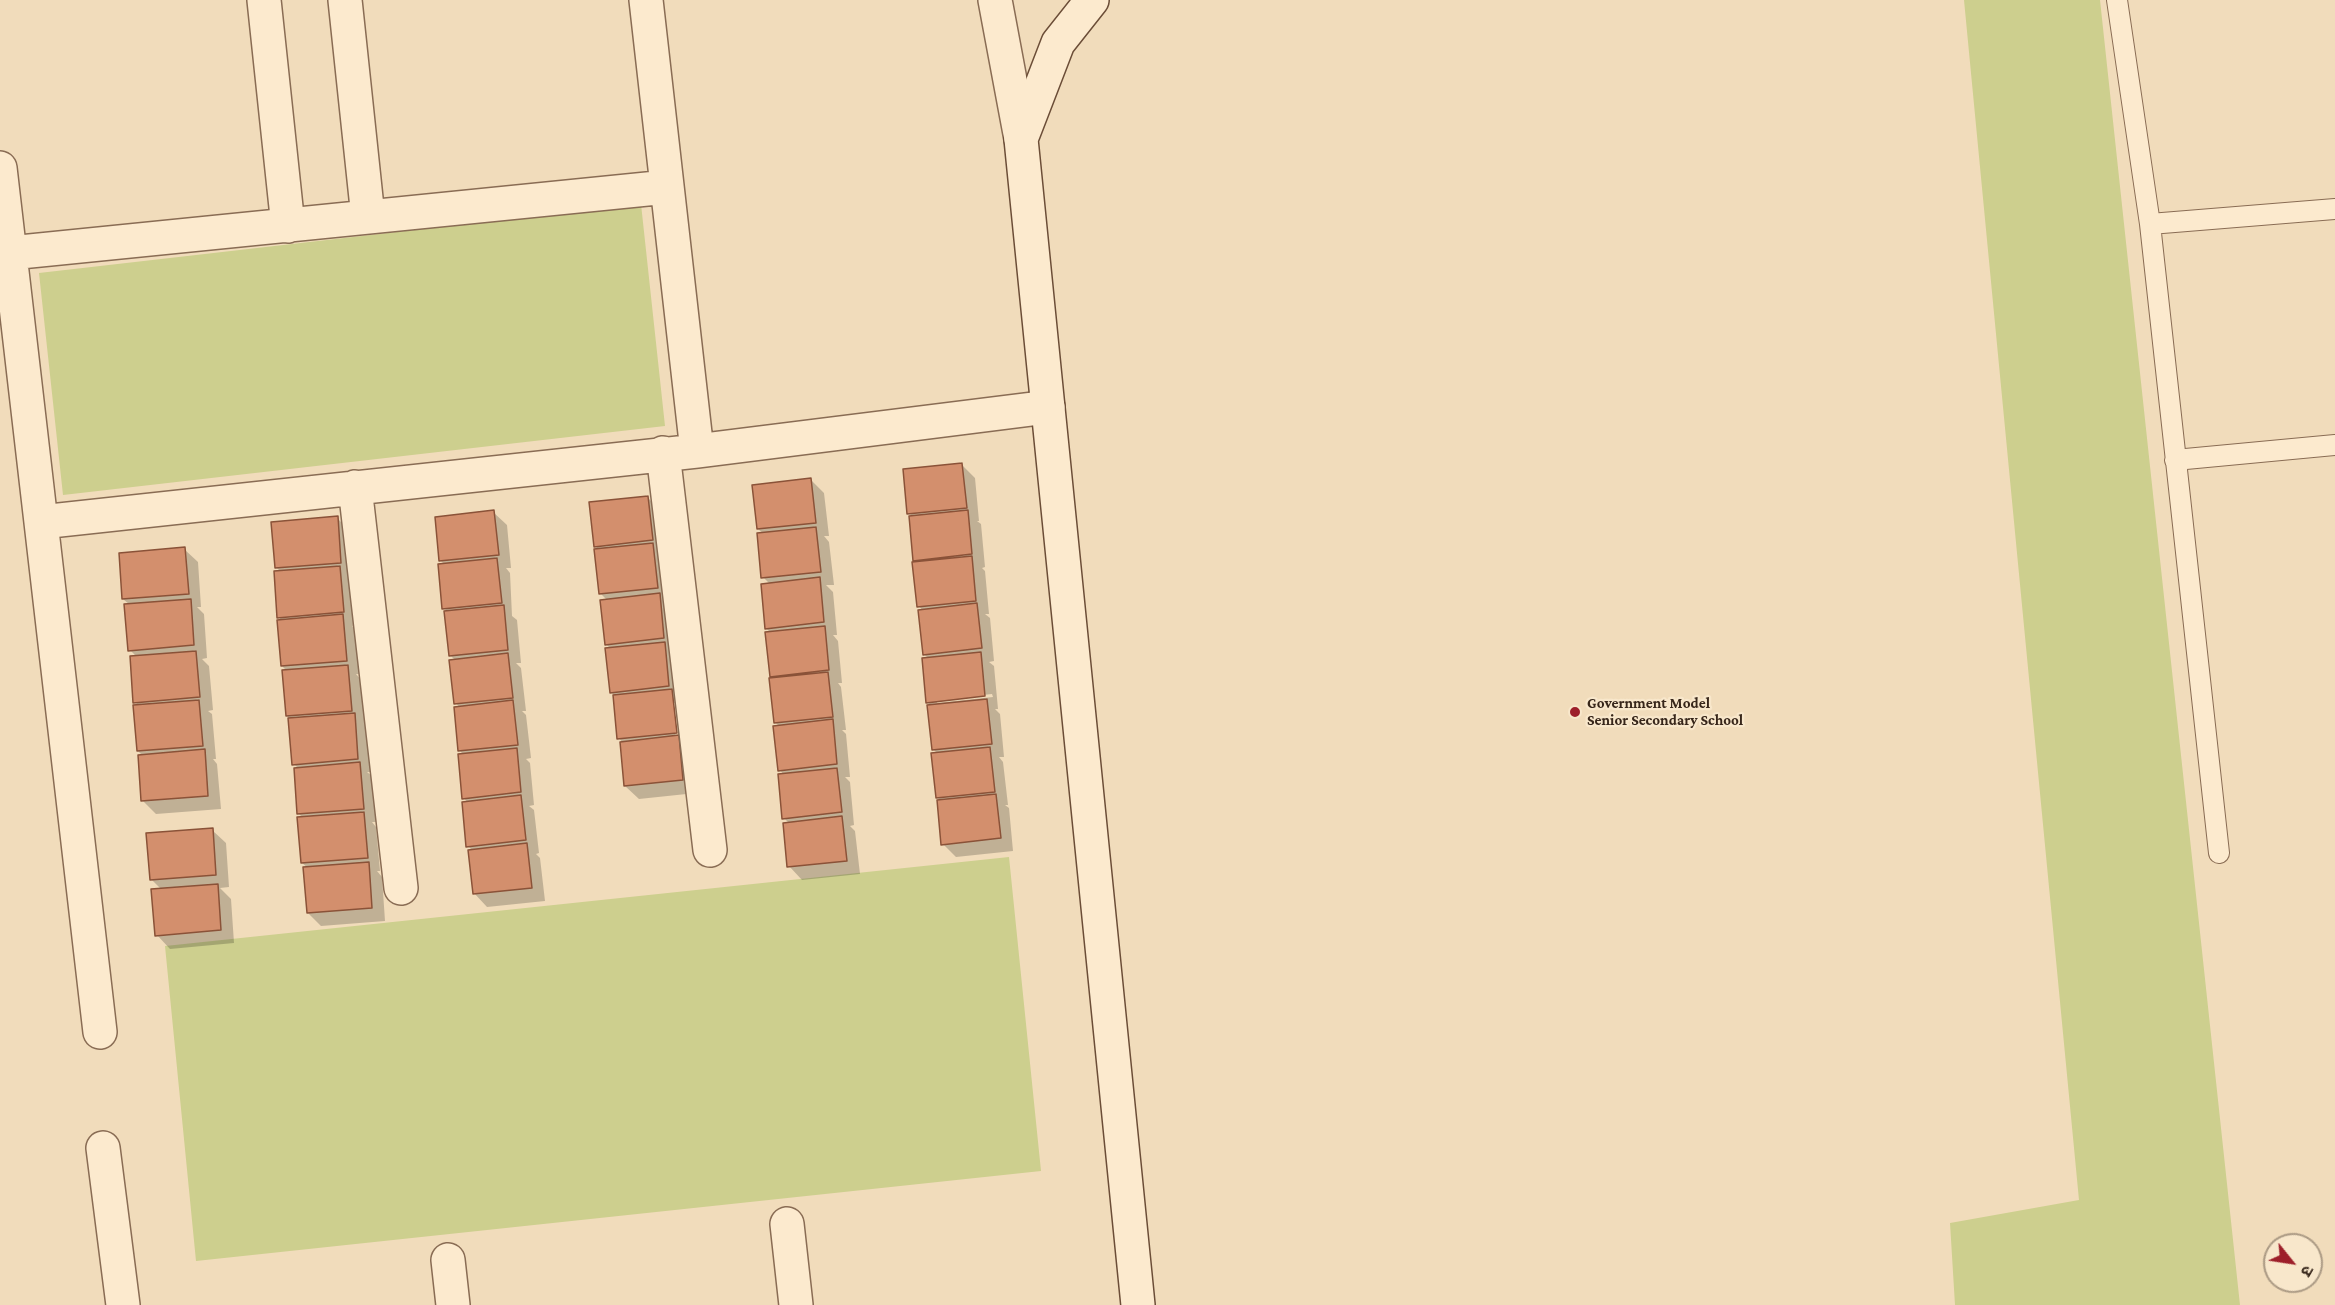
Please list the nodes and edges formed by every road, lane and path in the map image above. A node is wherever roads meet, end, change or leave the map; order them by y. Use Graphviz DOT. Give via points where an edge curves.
graph roads {
  1 [pos="264,0"];
  2 [pos="345,0"];
  3 [pos="646,0"];
  4 [pos="995,0"];
  5 [pos="1092,0"];
  6 [pos="2117,0"];
  7 [pos="1021,139"];
  8 [pos="0,168"];
  9 [pos="667,187"];
  10 [pos="2335,209"];
  11 [pos="368,216"];
  12 [pos="2150,224"];
  13 [pos="288,226"];
  14 [pos="10,253"];
  15 [pos="1048,407"];
  16 [pos="2335,446"];
  17 [pos="697,451"];
  18 [pos="663,453"];
  19 [pos="2175,460"];
  20 [pos="355,487"];
  21 [pos="40,522"];
  22 [pos="710,850"];
  23 [pos="2219,853"];
  24 [pos="401,888"];
  25 [pos="100,1032"];
  26 [pos="103,1148"];
  27 [pos="787,1224"];
  28 [pos="448,1260"];
  29 [pos="123,1305"];
  30 [pos="453,1305"];
  31 [pos="796,1305"];
  32 [pos="1138,1305"];
  1 -- 13 [label="street"];
  2 -- 11 [label="street"];
  3 -- 9 [label="street"];
  4 -- 7 [label="street"];
  5 -- 7 [label="street" via="1058,43"];
  6 -- 12 [label="lane"];
  7 -- 15 [label="street"];
  8 -- 14 [label="street"];
  9 -- 11 [label="street"];
  9 -- 17 [label="street"];
  10 -- 12 [label="lane"];
  11 -- 13 [label="street"];
  12 -- 19 [label="lane"];
  13 -- 14 [label="street"];
  14 -- 21 [label="street"];
  15 -- 17 [label="street"];
  15 -- 32 [label="street"];
  16 -- 19 [label="lane"];
  17 -- 18 [label="street"];
  18 -- 20 [label="street"];
  18 -- 22 [label="street"];
  19 -- 23 [label="lane"];
  20 -- 21 [label="street"];
  20 -- 24 [label="street"];
  21 -- 25 [label="street"];
  26 -- 29 [label="street"];
  27 -- 31 [label="street"];
  28 -- 30 [label="street"];
}
